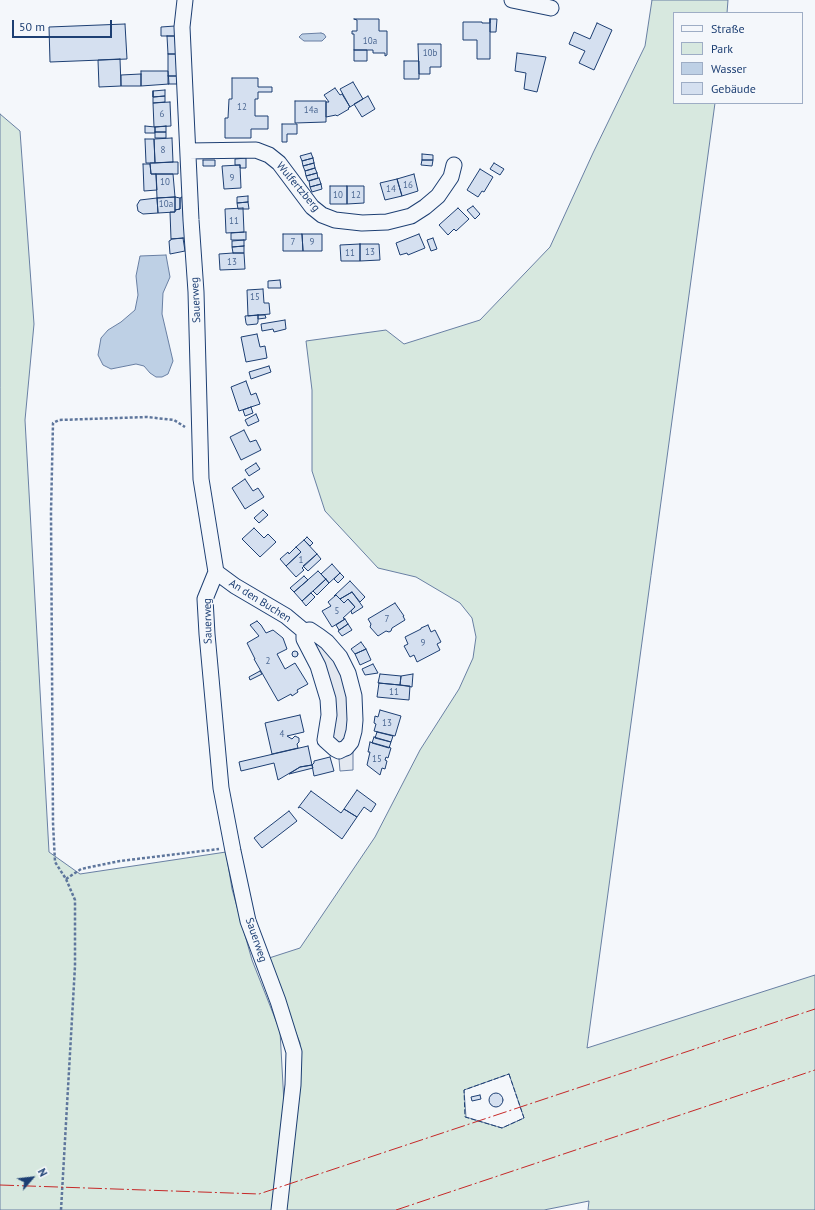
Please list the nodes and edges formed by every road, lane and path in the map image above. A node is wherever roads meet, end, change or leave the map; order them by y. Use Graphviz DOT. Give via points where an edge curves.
graph roads {
  1 [pos="185,0"];
  2 [pos="512,0"];
  3 [pos="551,8"];
  4 [pos="188,151"];
  5 [pos="454,166"];
  6 [pos="200,437"];
  7 [pos="216,572"];
  8 [pos="304,631"];
  9 [pos="233,851"];
  10 [pos="66,879"];
  11 [pos="61,1210"];
  12 [pos="279,1210"];
  1 -- 4 [label="street, Sauerweg" via="182,28"];
  2 -- 3 [label="street"];
  4 -- 5 [label="street, Wulfertzberg" via="256,150 269,155 279,163 312,207 322,215 335,220 362,223 387,222 411,216 438,196 451,177"];
  4 -- 6 [label="street, Sauerweg" via="196,292"];
  6 -- 7 [label="street, Sauerweg" via="200,479"];
  6 -- 10 [label="path" via="174,420 154,418 59,420 53,423 53,823 55,862"];
  7 -- 8 [label="street, An den Buchen" via="286,616"];
  7 -- 9 [label="street, Sauerweg" via="206,599 207,634 221,788"];
  8 -- 8 [label="street, An den Buchen" via="304,639 318,666 328,699 329,715 325,740 335,749 346,748 351,742 356,720 354,696 348,673 340,657 327,642 310,630"];
  9 -- 10 [label="path" via="211,849 120,861 82,869"];
  9 -- 12 [label="street, Sauerweg" via="248,921 278,1000 294,1052 293,1085"];
  10 -- 11 [label="path" via="75,900 75,966"];
}
